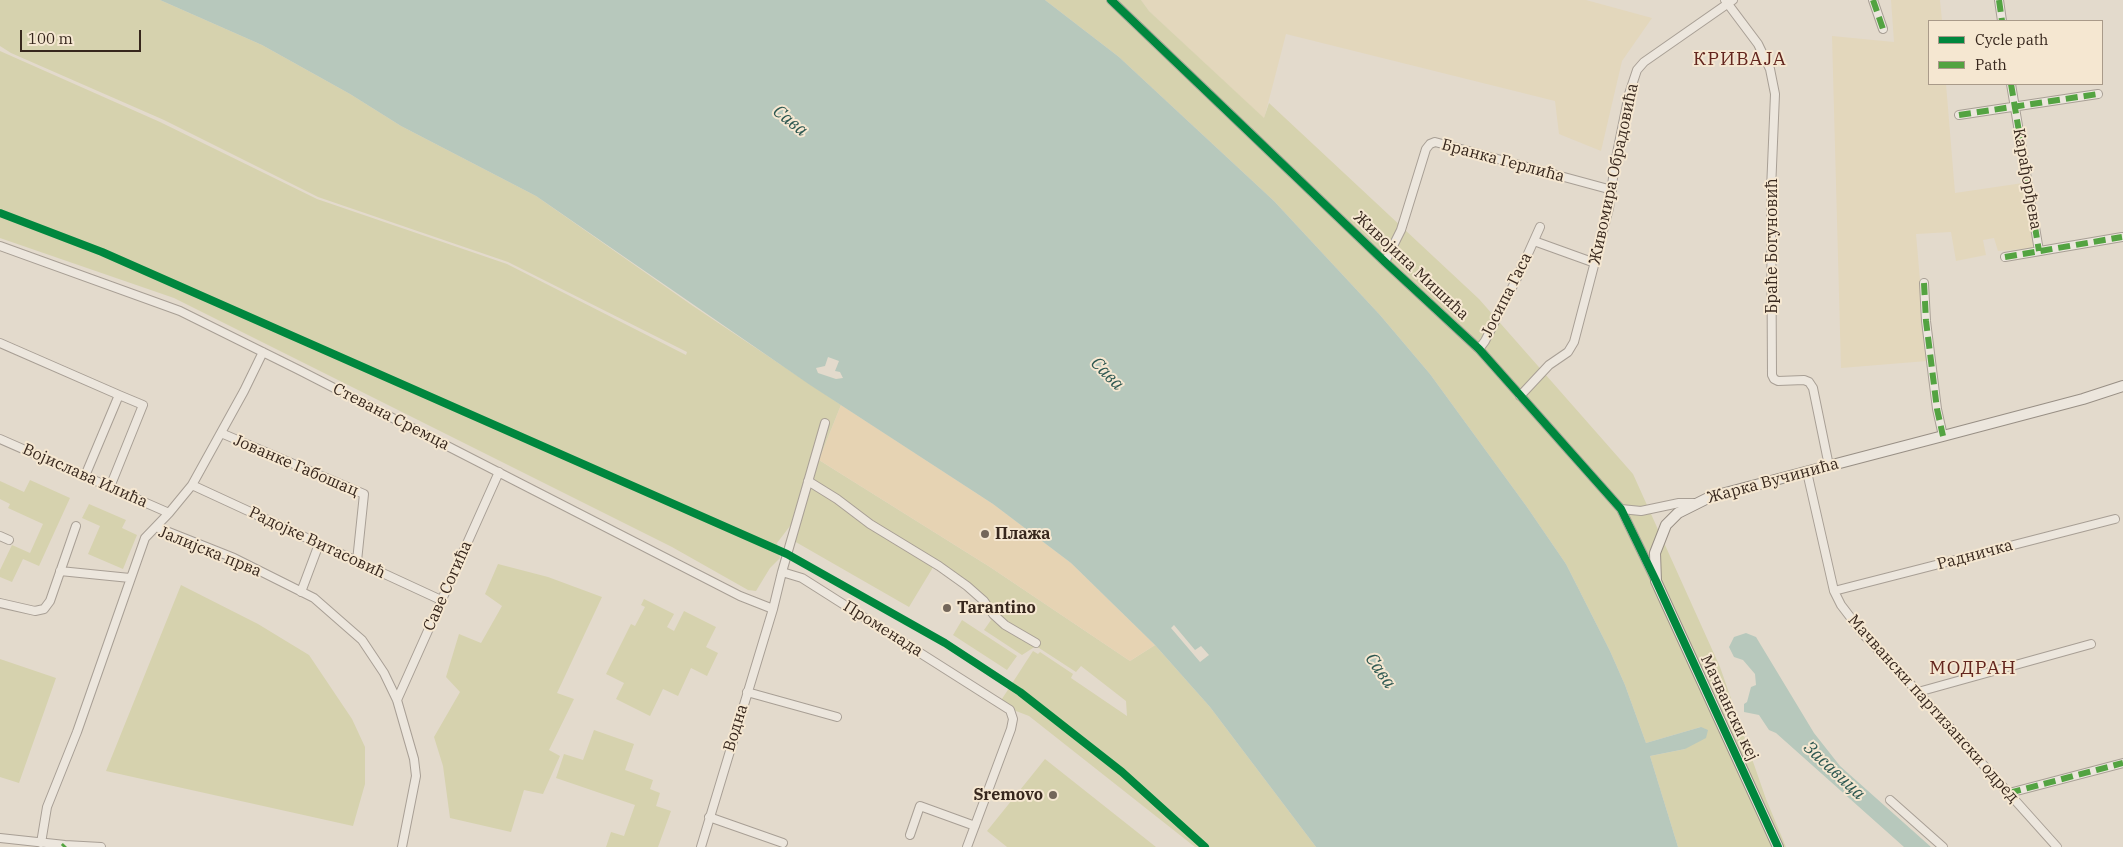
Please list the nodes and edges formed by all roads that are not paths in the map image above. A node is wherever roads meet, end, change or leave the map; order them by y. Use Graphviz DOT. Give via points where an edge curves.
graph roads {
  1 [pos="1111,0"];
  2 [pos="1873,0"];
  3 [pos="1999,0"];
  4 [pos="1728,1"];
  5 [pos="2002,20"];
  6 [pos="1884,29"];
  7 [pos="2011,85"];
  8 [pos="2098,94"];
  9 [pos="2014,107"];
  10 [pos="1959,115"];
  11 [pos="1612,190"];
  12 [pos="1540,227"];
  13 [pos="2122,237"];
  14 [pos="1534,241"];
  15 [pos="0,246"];
  16 [pos="2039,251"];
  17 [pos="2005,257"];
  18 [pos="1385,262"];
  19 [pos="1595,263"];
  20 [pos="1924,283"];
  21 [pos="0,343"];
  22 [pos="1479,349"];
  23 [pos="263,352"];
  24 [pos="2123,386"];
  25 [pos="119,395"];
  26 [pos="1520,396"];
  27 [pos="825,422"];
  28 [pos="221,433"];
  29 [pos="1943,436"];
  30 [pos="0,439"];
  31 [pos="1829,466"];
  32 [pos="499,472"];
  33 [pos="1807,472"];
  34 [pos="85,476"];
  35 [pos="808,481"];
  36 [pos="192,485"];
  37 [pos="110,487"];
  38 [pos="1694,503"];
  39 [pos="1621,509"];
  40 [pos="169,513"];
  41 [pos="2116,518"];
  42 [pos="76,526"];
  43 [pos="156,527"];
  44 [pos="0,536"];
  45 [pos="9,540"];
  46 [pos="319,544"];
  47 [pos="356,561"];
  48 [pos="60,571"];
  49 [pos="782,572"];
  50 [pos="130,578"];
  51 [pos="1656,581"];
  52 [pos="1834,591"];
  53 [pos="301,592"];
  54 [pos="441,600"];
  55 [pos="0,603"];
  56 [pos="773,609"];
  57 [pos="1036,643"];
  58 [pos="2091,644"];
  59 [pos="747,692"];
  60 [pos="1918,692"];
  61 [pos="397,700"];
  62 [pos="837,717"];
  63 [pos="2123,763"];
  64 [pos="2009,793"];
  65 [pos="1890,800"];
  66 [pos="710,817"];
  67 [pos="975,826"];
  68 [pos="910,835"];
  69 [pos="0,838"];
  70 [pos="41,843"];
  71 [pos="783,843"];
  72 [pos="64,846"];
  73 [pos="101,847"];
  74 [pos="402,847"];
  75 [pos="701,847"];
  76 [pos="967,847"];
  77 [pos="1778,847"];
  78 [pos="1943,847"];
  79 [pos="2057,847"];
  1 -- 18 [label="street, Живојина Мишића"];
  2 -- 6 [label="street"];
  3 -- 5 [label="street"];
  4 -- 11 [label="street, Живомира Обрадовића" via="1637,70 1629,94"];
  4 -- 31 [label="street, Браће Богуновић" via="1758,44 1770,69 1775,94 1771,190 1772,374 1778,381 1804,380 1813,388"];
  7 -- 9 [label="street, Карађорђева"];
  8 -- 9 [label="street, Карађорђева"];
  9 -- 10 [label="street, Карађорђева"];
  9 -- 16 [label="street, Карађорђева"];
  11 -- 18 [label="street, Бранка Герлића" via="1435,142 1426,149 1401,230"];
  11 -- 19 [label="street, Живомира Обрадовића"];
  12 -- 14 [label="street, Јосипа Гаса"];
  13 -- 16 [label="street, Карађорђева"];
  14 -- 19 [label="street, Јосипа Гаса"];
  14 -- 22 [label="street, Јосипа Гаса"];
  15 -- 23 [label="street, Стевана Сремца" via="180,311"];
  16 -- 17 [label="street, Карађорђева"];
  18 -- 22 [label="street, Живојина Мишића"];
  19 -- 26 [label="street, Живомира Обрадовића" via="1574,342 1568,352 1549,365"];
  20 -- 29 [label="street" via="1926,321"];
  21 -- 25 [label="street"];
  22 -- 26 [label="street, Живојина Мишића"];
  23 -- 28 [label="street"];
  23 -- 32 [label="street, Стевана Сремца"];
  24 -- 29 [label="street, Жарка Вучинића"];
  25 -- 34 [label="street"];
  25 -- 37 [label="street" via="143,404"];
  26 -- 39 [label="street, Живојина Мишића"];
  27 -- 35 [label="street"];
  28 -- 36 [label="street"];
  28 -- 47 [label="street, Јованке Габошац" via="364,494"];
  29 -- 31 [label="street, Жарка Вучинића"];
  30 -- 34 [label="street, Војислава Илића"];
  31 -- 33 [label="street, Жарка Вучинића"];
  32 -- 54 [label="street, Саве Согића"];
  32 -- 56 [label="street, Стевана Сремца" via="740,596"];
  33 -- 38 [label="street, Жарка Вучинића"];
  33 -- 52 [label="street, Мачвански партизански одред"];
  34 -- 37 [label="street, Војислава Илића"];
  35 -- 49 [label="street"];
  35 -- 57 [label="street" via="877,529 939,566 967,586 1005,625"];
  36 -- 40 [label="street"];
  36 -- 46 [label="street, Радојке Витасовић"];
  37 -- 40 [label="street, Војислава Илића"];
  38 -- 39 [label="street" via="1640,511"];
  38 -- 51 [label="street, Жарка Вучинића" via="1666,525 1659,539 1655,552"];
  39 -- 51 [label="street, Живојина Мишића"];
  40 -- 43 [label="street"];
  41 -- 52 [label="street, Радничка"];
  42 -- 48 [label="street"];
  43 -- 50 [label="street, Јалијска прва" via="145,538"];
  43 -- 53 [label="street, Јалијска прва" via="234,558"];
  44 -- 45 [label="street"];
  46 -- 47 [label="street, Радојке Витасовић"];
  46 -- 53 [label="street"];
  47 -- 54 [label="street, Радојке Витасовић"];
  48 -- 50 [label="street"];
  48 -- 55 [label="street" via="50,601 42,610"];
  49 -- 56 [label="street"];
  49 -- 67 [label="street, Променада" via="802,578 1000,702 1012,714 1011,729"];
  50 -- 70 [label="street, Јалијска прва" via="77,732 47,807"];
  51 -- 77 [label="street, Мачвански кеј"];
  52 -- 60 [label="street, Мачвански партизански одред" via="1851,619"];
  53 -- 61 [label="street, Јалијска прва" via="324,606 362,640"];
  54 -- 61 [label="street, Саве Согића"];
  56 -- 59 [label="street, Водна"];
  58 -- 60 [label="street"];
  59 -- 62 [label="street"];
  59 -- 66 [label="street, Водна"];
  60 -- 64 [label="street, Мачвански партизански одред"];
  61 -- 74 [label="street, Јалијска прва" via="416,776"];
  63 -- 64 [label="street"];
  64 -- 79 [label="street, Мачвански партизански одред"];
  65 -- 78 [label="street"];
  66 -- 71 [label="street"];
  66 -- 75 [label="street, Водна"];
  67 -- 68 [label="street" via="920,806"];
  67 -- 76 [label="street"];
  69 -- 70 [label="street"];
  70 -- 72 [label="street"];
  72 -- 73 [label="street"];
}
